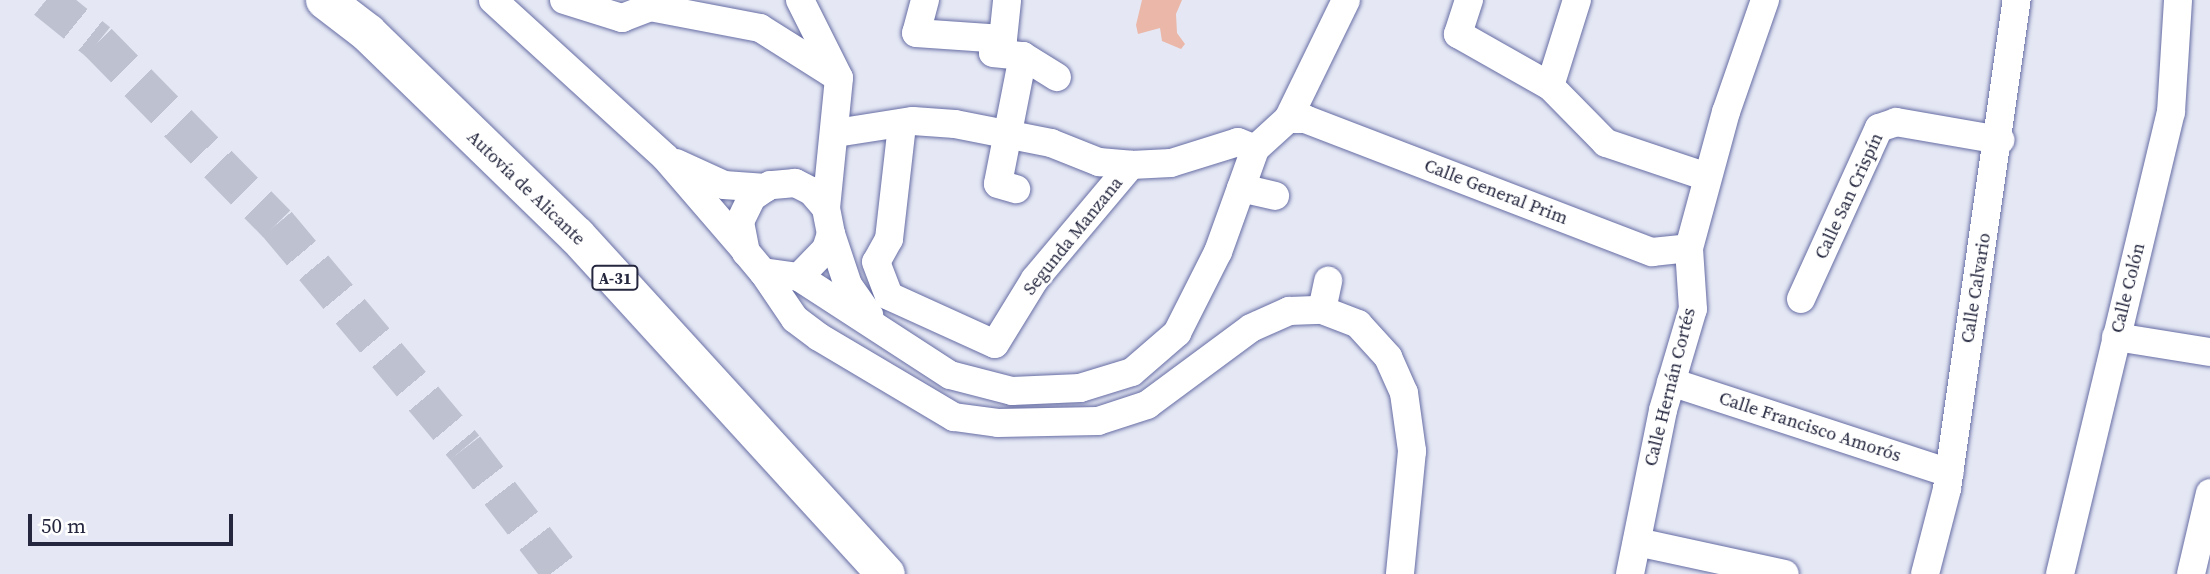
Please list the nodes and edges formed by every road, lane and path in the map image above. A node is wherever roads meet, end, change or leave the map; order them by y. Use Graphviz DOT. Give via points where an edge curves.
graph roads {
  1 [pos="325,0"];
  2 [pos="493,0"];
  3 [pos="564,0"];
  4 [pos="800,0"];
  5 [pos="925,0"];
  6 [pos="1007,0"];
  7 [pos="1346,0"];
  8 [pos="1469,0"];
  9 [pos="1577,0"];
  10 [pos="1765,0"];
  11 [pos="2017,0"];
  12 [pos="2178,0"];
  13 [pos="650,4"];
  14 [pos="1013,47"];
  15 [pos="1057,77"];
  16 [pos="839,78"];
  17 [pos="1550,86"];
  18 [pos="1296,119"];
  19 [pos="902,125"];
  20 [pos="1009,132"];
  21 [pos="836,133"];
  22 [pos="2000,140"];
  23 [pos="1255,149"];
  24 [pos="665,157"];
  25 [pos="1131,165"];
  26 [pos="1707,177"];
  27 [pos="795,183"];
  28 [pos="766,188"];
  29 [pos="1241,188"];
  30 [pos="1016,189"];
  31 [pos="1275,196"];
  32 [pos="828,221"];
  33 [pos="1689,248"];
  34 [pos="755,262"];
  35 [pos="797,278"];
  36 [pos="1328,281"];
  37 [pos="1801,299"];
  38 [pos="1322,310"];
  39 [pos="874,323"];
  40 [pos="2116,337"];
  41 [pos="2210,352"];
  42 [pos="854,358"];
  43 [pos="1671,382"];
  44 [pos="1950,473"];
  45 [pos="2210,493"];
  46 [pos="1637,542"];
  47 [pos="2060,573"];
  48 [pos="886,574"];
  49 [pos="1400,574"];
  50 [pos="1630,574"];
  51 [pos="1785,574"];
  52 [pos="1925,574"];
  53 [pos="2191,574"];
  1 -- 48 [label="highway, Autovía de Alicante / A-31" via="368,33 577,236"];
  2 -- 24 [label="street"];
  3 -- 13 [label="street" via="622,18"];
  4 -- 16 [label="street"];
  5 -- 14 [label="street" via="916,33"];
  6 -- 14 [label="street"];
  7 -- 18 [label="street"];
  8 -- 17 [label="street" via="1458,34"];
  9 -- 17 [label="street"];
  10 -- 26 [label="street, Calle Hernán Cortés"];
  11 -- 22 [label="street, Calle Calvario"];
  12 -- 40 [label="street, Calle Colón" via="2171,112"];
  13 -- 16 [label="street" via="760,28"];
  14 -- 15 [label="street"];
  14 -- 20 [label="street"];
  16 -- 21 [label="street"];
  17 -- 26 [label="street" via="1606,143"];
  18 -- 23 [label="street"];
  18 -- 33 [label="street, Calle General Prim" via="1653,252"];
  19 -- 20 [label="street, Segunda Manzana" via="913,121"];
  19 -- 21 [label="street, Segunda Manzana"];
  19 -- 25 [label="street, Segunda Manzana" via="889,239 876,261 889,296 995,344 1035,279"];
  20 -- 25 [label="street, Segunda Manzana" via="1099,162"];
  20 -- 30 [label="street" via="998,184"];
  21 -- 27 [label="street"];
  21 -- 32 [label="street"];
  22 -- 37 [label="street, Calle San Crispín" via="1896,122 1879,128"];
  22 -- 44 [label="street, Calle Calvario"];
  23 -- 25 [label="street, Segunda Manzana" via="1238,142 1160,165"];
  23 -- 29 [label="street"];
  24 -- 28 [label="street" via="724,185"];
  24 -- 34 [label="street"];
  26 -- 33 [label="street, Calle Hernán Cortés"];
  27 -- 28 [label="street"];
  27 -- 32 [label="street" via="811,191"];
  28 -- 34 [label="street" via="752,197 740,222"];
  29 -- 31 [label="street"];
  29 -- 39 [label="street" via="1217,252 1177,333 1132,372 1080,388 1012,391 950,375"];
  32 -- 35 [label="street" via="818,260"];
  32 -- 39 [label="street" via="848,285"];
  33 -- 43 [label="street, Calle Hernán Cortés" via="1693,309"];
  34 -- 35 [label="street"];
  34 -- 42 [label="street" via="795,319"];
  35 -- 39 [label="street"];
  35 -- 42 [label="street" via="818,316"];
  36 -- 38 [label="street"];
  38 -- 42 [label="street" via="1289,311 1251,328 1147,405 1098,421 1042,426 954,417"];
  38 -- 49 [label="street" via="1358,324 1388,357 1404,393 1412,451"];
  40 -- 41 [label="street"];
  40 -- 47 [label="street, Calle Colón"];
  43 -- 44 [label="street, Calle Francisco Amorós"];
  43 -- 46 [label="street, Calle Hernán Cortés"];
  44 -- 52 [label="street, Calle Calvario"];
  45 -- 53 [label="street"];
  46 -- 50 [label="street, Calle Hernán Cortés"];
  46 -- 51 [label="street"];
}
